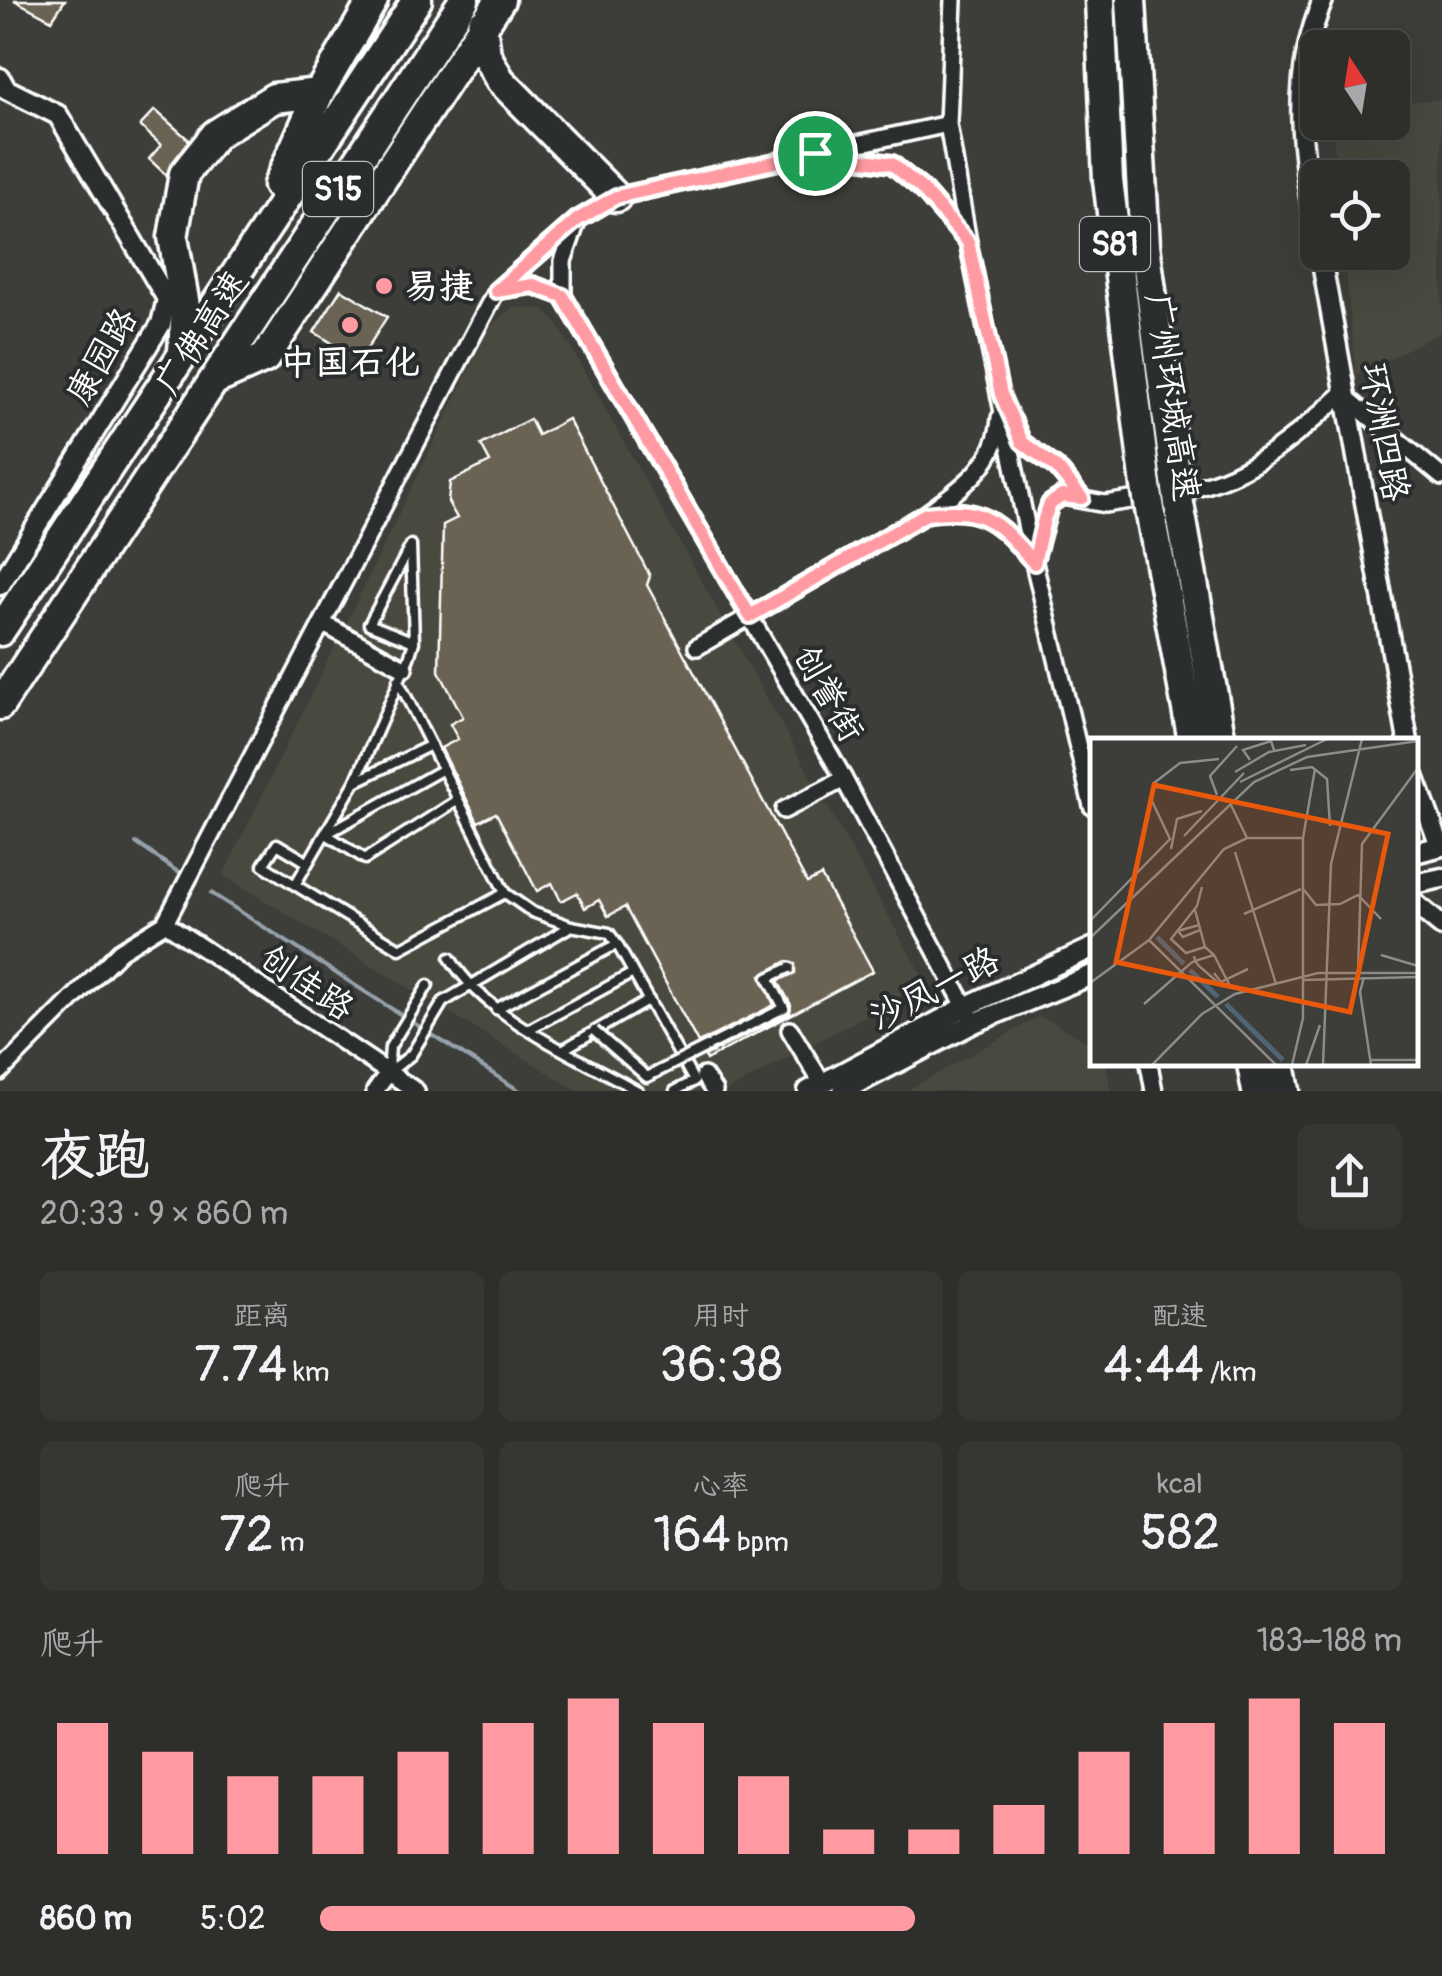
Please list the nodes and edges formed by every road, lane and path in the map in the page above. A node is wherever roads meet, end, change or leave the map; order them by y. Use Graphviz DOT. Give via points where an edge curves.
graph roads {
  1 [pos="373,0"];
  2 [pos="418,0"];
  3 [pos="464,0"];
  4 [pos="500,0"];
  5 [pos="953,0"];
  6 [pos="1086,0"];
  7 [pos="1100,0"];
  8 [pos="1131,0"];
  9 [pos="1323,0"];
  10 [pos="482,24"];
  11 [pos="0,78"];
  12 [pos="319,92"];
  13 [pos="948,124"];
  14 [pos="815,153"];
  15 [pos="1307,160"];
  16 [pos="616,197"];
  17 [pos="577,220"];
  18 [pos="968,242"];
  19 [pos="1116,250"];
  20 [pos="244,262"];
  21 [pos="1323,270"];
  22 [pos="496,291"];
  23 [pos="563,296"];
  24 [pos="182,356"];
  25 [pos="215,380"];
  26 [pos="1001,394"];
  27 [pos="1342,394"];
  28 [pos="1442,478"];
  29 [pos="1082,498"];
  30 [pos="926,514"];
  31 [pos="1034,563"];
  32 [pos="0,585"];
  33 [pos="750,616"];
  34 [pos="322,623"];
  35 [pos="0,631"];
  36 [pos="414,642"];
  37 [pos="696,647"];
  38 [pos="401,674"];
  39 [pos="0,704"];
  40 [pos="1191,738"];
  41 [pos="1220,738"];
  42 [pos="1407,738"];
  43 [pos="430,745"];
  44 [pos="443,769"];
  45 [pos="844,778"];
  46 [pos="356,782"];
  47 [pos="1417,784"];
  48 [pos="1090,798"];
  49 [pos="458,800"];
  50 [pos="784,810"];
  51 [pos="326,834"];
  52 [pos="1441,846"];
  53 [pos="307,862"];
  54 [pos="1442,878"];
  55 [pos="1417,883"];
  56 [pos="295,886"];
  57 [pos="505,893"];
  58 [pos="1417,905"];
  59 [pos="165,923"];
  60 [pos="570,926"];
  61 [pos="1442,926"];
  62 [pos="617,944"];
  63 [pos="1090,949"];
  64 [pos="450,958"];
  65 [pos="789,968"];
  66 [pos="633,973"];
  67 [pos="1090,976"];
  68 [pos="428,985"];
  69 [pos="466,986"];
  70 [pos="649,1000"];
  71 [pos="496,1008"];
  72 [pos="970,1015"];
  73 [pos="531,1028"];
  74 [pos="790,1030"];
  75 [pos="594,1031"];
  76 [pos="564,1050"];
  77 [pos="1149,1066"];
  78 [pos="1252,1066"];
  79 [pos="1280,1066"];
  80 [pos="0,1072"];
  81 [pos="388,1073"];
  82 [pos="704,1076"];
  83 [pos="815,1087"];
  84 [pos="375,1091"];
  85 [pos="416,1091"];
  86 [pos="638,1091"];
  87 [pos="674,1091"];
  88 [pos="714,1091"];
  89 [pos="844,1091"];
  90 [pos="1154,1091"];
  91 [pos="1257,1091"];
  92 [pos="1285,1091"];
  1 -- 12 [label="highway"];
  2 -- 20 [label="highway, 广佛高速 / S15"];
  3 -- 25 [label="highway, 广佛高速 / S15"];
  4 -- 10 [label="highway"];
  5 -- 13 [label="street"];
  6 -- 19 [label="highway"];
  7 -- 19 [label="highway, 广州环城高速 / S81"];
  8 -- 41 [label="highway, 广州环城高速 / S81" via="1145,245 1177,492"];
  9 -- 15 [label="street" via="1303,65 1299,108"];
  10 -- 16 [label="highway" via="486,55 500,80"];
  10 -- 25 [label="highway" via="264,358"];
  11 -- 32 [label="street, 康园路" via="6,89 58,115 167,299 161,324"];
  12 -- 20 [label="highway"];
  12 -- 24 [label="highway" via="274,98 216,134 184,174 173,237 186,312"];
  13 -- 14 [label="street"];
  13 -- 18 [label="street"];
  14 -- 16 [label="street"];
  14 -- 18 [label="street" via="892,164"];
  16 -- 17 [label="street"];
  17 -- 22 [label="street"];
  17 -- 23 [label="street" via="563,261"];
  18 -- 26 [label="street"];
  19 -- 40 [label="highway, 广州环城高速 / S81, bridge" via="1146,486"];
  20 -- 24 [label="highway, 广佛高速 / S15"];
  21 -- 27 [label="street, 环洲四路"];
  22 -- 23 [label="street" via="533,285"];
  22 -- 34 [label="street"];
  23 -- 33 [label="street, 创誉街"];
  24 -- 35 [label="highway, 广佛高速 / S15"];
  25 -- 39 [label="highway, 广佛高速 / S15"];
  26 -- 29 [label="street" via="1022,442"];
  26 -- 30 [label="street" via="996,447 975,477"];
  26 -- 31 [label="street"];
  27 -- 28 [label="street"];
  27 -- 29 [label="street" via="1246,471 1203,488 1096,504"];
  27 -- 42 [label="street, 环洲四路"];
  29 -- 31 [label="street" via="1062,496 1050,504"];
  30 -- 31 [label="street" via="957,510 992,519"];
  30 -- 33 [label="street"];
  31 -- 48 [label="street"];
  33 -- 37 [label="street"];
  33 -- 45 [label="street, 创誉街"];
  34 -- 38 [label="street"];
  34 -- 59 [label="street"];
  36 -- 36 [label="lane" via="368,624 411,545 412,584"];
  36 -- 38 [label="lane"];
  38 -- 43 [label="lane"];
  38 -- 46 [label="lane"];
  43 -- 44 [label="lane"];
  43 -- 46 [label="lane"];
  44 -- 49 [label="lane"];
  44 -- 51 [label="lane"];
  45 -- 50 [label="street"];
  45 -- 72 [label="street, 创誉街"];
  46 -- 51 [label="lane"];
  47 -- 52 [label="street"];
  49 -- 51 [label="lane" via="365,859"];
  49 -- 57 [label="lane"];
  51 -- 53 [label="lane"];
  53 -- 56 [label="lane"];
  53 -- 56 [label="lane" via="277,844 262,866"];
  54 -- 55 [label="street"];
  56 -- 57 [label="lane" via="400,949"];
  57 -- 60 [label="lane"];
  58 -- 61 [label="street"];
  59 -- 80 [label="street" via="120,950"];
  59 -- 81 [label="street, 创佳路"];
  60 -- 62 [label="lane" via="610,934"];
  60 -- 69 [label="lane"];
  62 -- 66 [label="lane"];
  62 -- 71 [label="lane"];
  63 -- 72 [label="street, 沙凤一路"];
  64 -- 69 [label="lane"];
  65 -- 75 [label="lane, bridge" via="768,978 784,1008 647,1077"];
  66 -- 70 [label="lane"];
  66 -- 73 [label="lane"];
  67 -- 72 [label="street, 沙凤一路"];
  68 -- 81 [label="lane" via="390,1047"];
  69 -- 71 [label="lane"];
  69 -- 81 [label="lane" via="442,1002 411,1055"];
  70 -- 75 [label="lane"];
  70 -- 87 [label="lane" via="694,1081"];
  71 -- 73 [label="lane"];
  72 -- 83 [label="street, 沙凤一路"];
  72 -- 89 [label="street, 沙凤一路"];
  73 -- 76 [label="lane"];
  74 -- 83 [label="street"];
  75 -- 76 [label="lane"];
  76 -- 86 [label="lane"];
  77 -- 90 [label="street"];
  78 -- 91 [label="highway"];
  79 -- 92 [label="highway"];
  81 -- 84 [label="street"];
  81 -- 85 [label="street, 创佳路"];
  82 -- 88 [label="street"];
}
